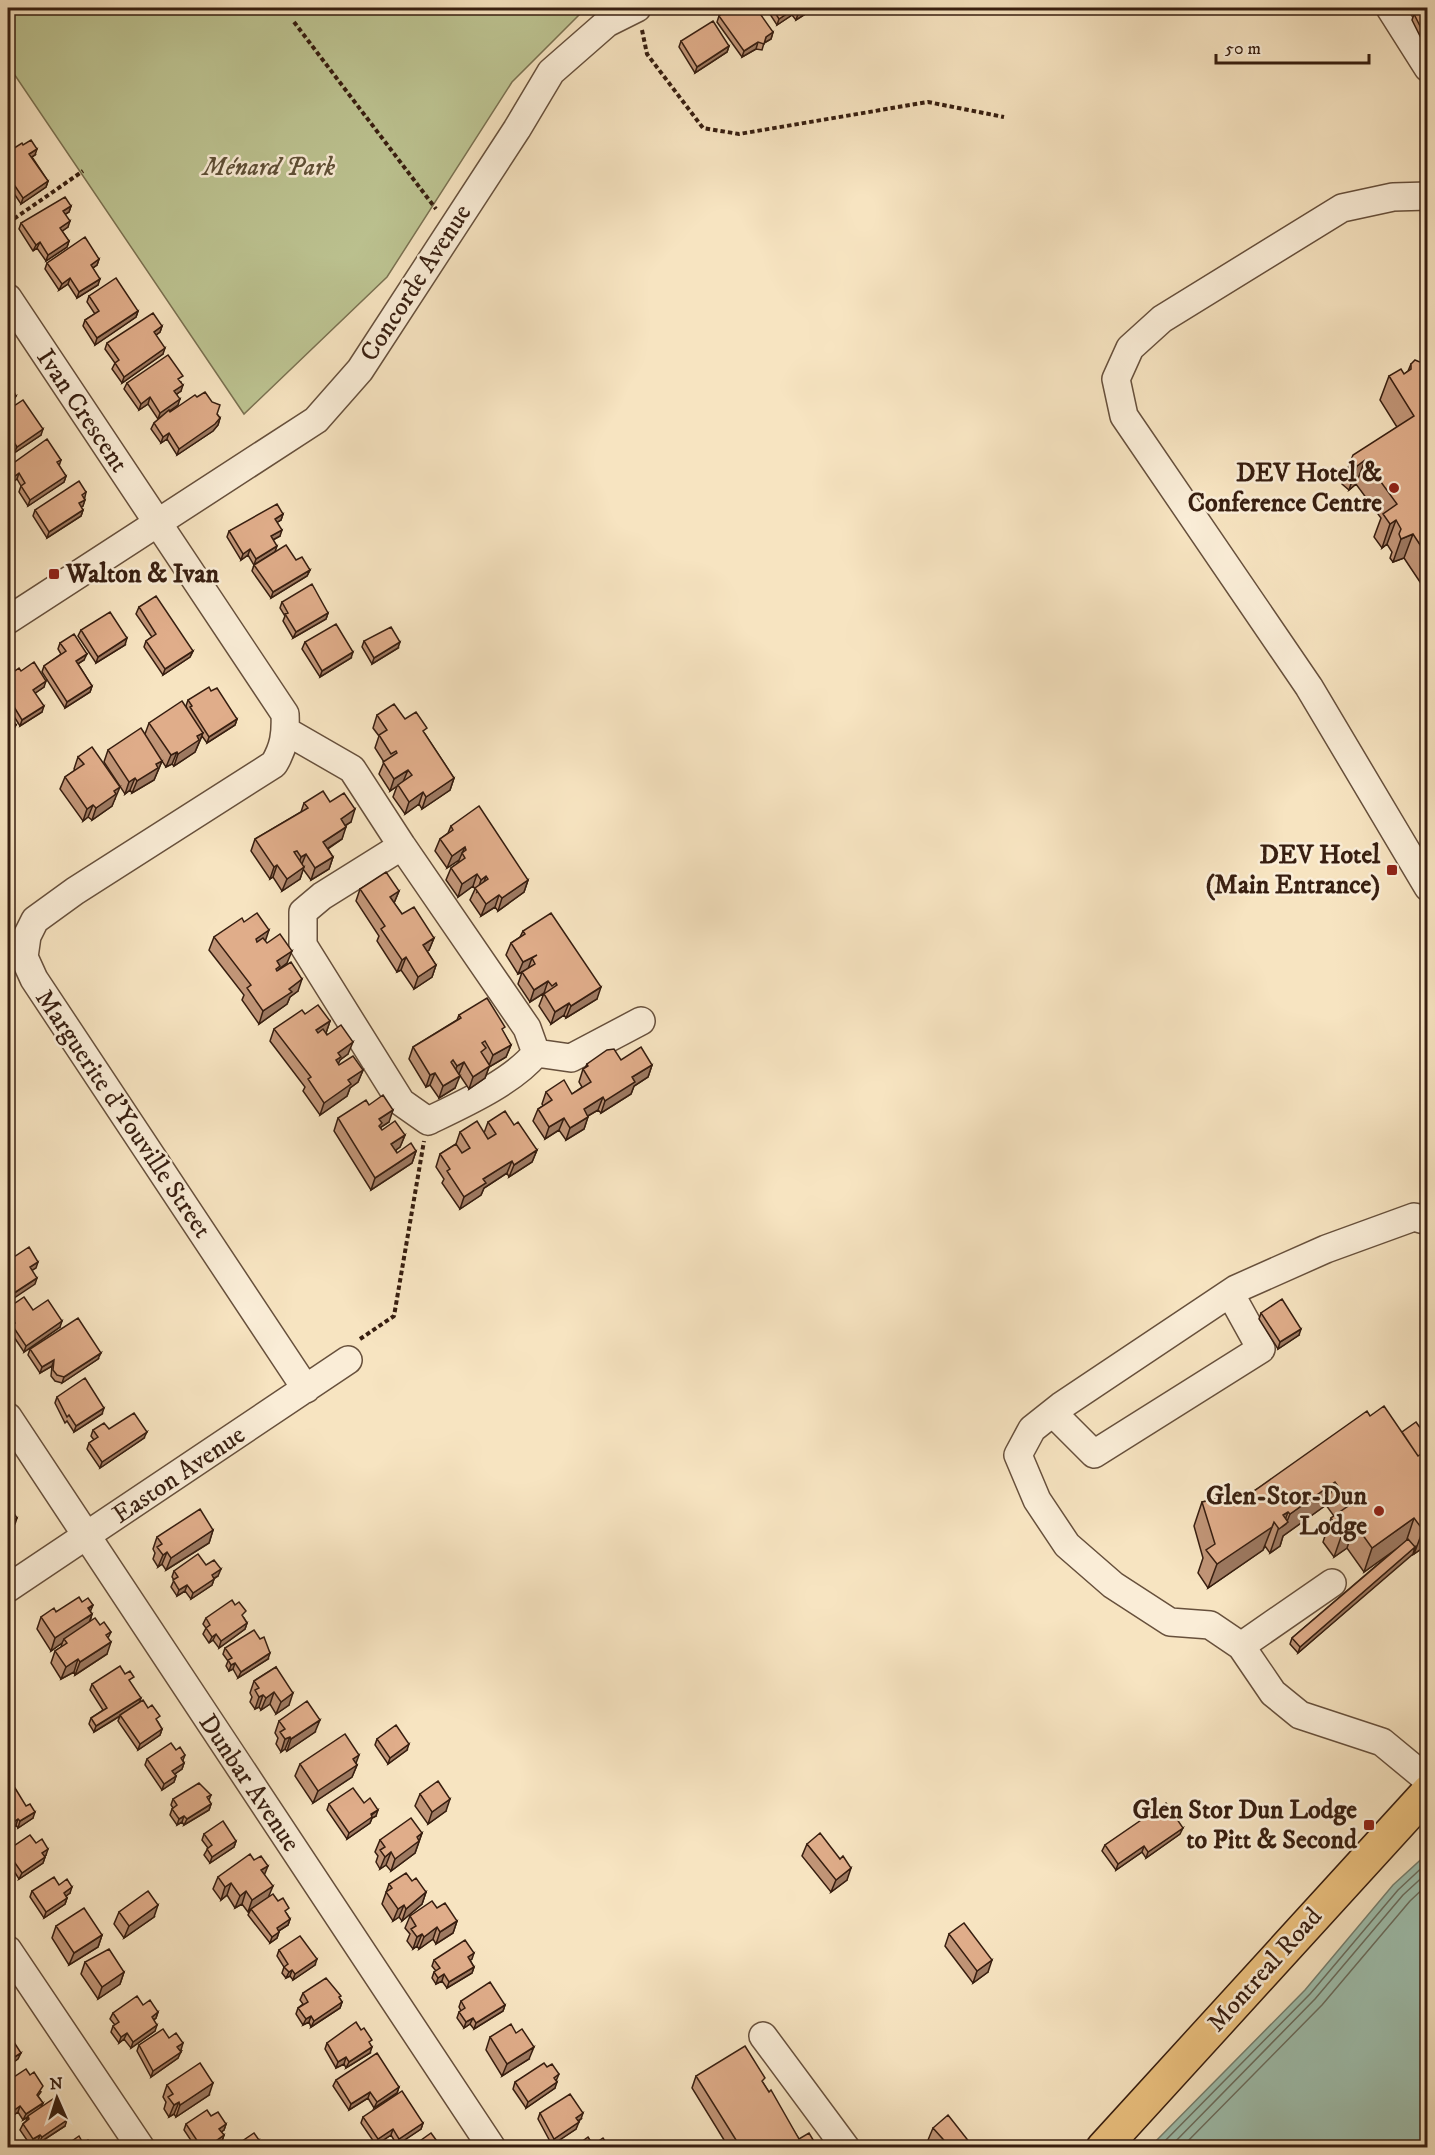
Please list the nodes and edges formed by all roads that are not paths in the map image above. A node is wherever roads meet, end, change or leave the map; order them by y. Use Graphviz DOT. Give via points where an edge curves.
graph roads {
  1 [pos="1390,8"];
  2 [pos="639,18"];
  3 [pos="1428,68"];
  4 [pos="1428,196"];
  5 [pos="8,298"];
  6 [pos="157,523"];
  7 [pos="8,620"];
  8 [pos="286,731"];
  9 [pos="402,846"];
  10 [pos="1428,887"];
  11 [pos="641,1021"];
  12 [pos="536,1053"];
  13 [pos="1428,1221"];
  14 [pos="1230,1293"];
  15 [pos="354,1350"];
  16 [pos="306,1389"];
  17 [pos="1053,1413"];
  18 [pos="8,1417"];
  19 [pos="86,1538"];
  20 [pos="1332,1583"];
  21 [pos="8,1588"];
  22 [pos="1241,1646"];
  23 [pos="1428,1780"];
  24 [pos="1428,1792"];
  25 [pos="8,1950"];
  26 [pos="763,2036"];
  27 [pos="141,2148"];
  28 [pos="492,2148"];
  29 [pos="846,2148"];
  30 [pos="1103,2148"];
  1 -- 3 [label="street"];
  2 -- 6 [label="street, Concorde Avenue" via="607,23 550,72 360,370 316,420"];
  4 -- 10 [label="street" via="1393,197 1341,208 1162,319 1130,348 1116,380 1124,416 1309,687"];
  5 -- 6 [label="street, Ivan Crescent"];
  6 -- 7 [label="street, Concorde Avenue"];
  6 -- 8 [label="street" via="277,700 285,714"];
  8 -- 9 [label="street" via="352,769"];
  8 -- 16 [label="street, Marguerite d'Youville Street" via="283,749 274,764 35,920 27,936 24,957 34,979"];
  9 -- 12 [label="street" via="526,1028"];
  9 -- 12 [label="street" via="303,912 303,945 401,1102 428,1120 456,1108 526,1065"];
  11 -- 12 [label="street" via="572,1058"];
  13 -- 14 [label="street" via="1414,1217 1326,1249"];
  14 -- 17 [label="street"];
  14 -- 17 [label="street" via="1261,1349 1094,1454"];
  15 -- 16 [label="street, Easton Avenue"];
  16 -- 19 [label="street, Easton Avenue"];
  17 -- 22 [label="street" via="1032,1429 1018,1455 1037,1500 1067,1545 1113,1585 1170,1622 1210,1625"];
  18 -- 19 [label="street, Dunbar Avenue"];
  19 -- 21 [label="street, Easton Avenue"];
  19 -- 28 [label="street, Dunbar Avenue"];
  20 -- 22 [label="street"];
  22 -- 23 [label="street" via="1273,1693 1300,1715 1382,1742"];
  24 -- 30 [label="main road, Montreal Road"];
  25 -- 27 [label="street"];
  26 -- 29 [label="street"];
}
